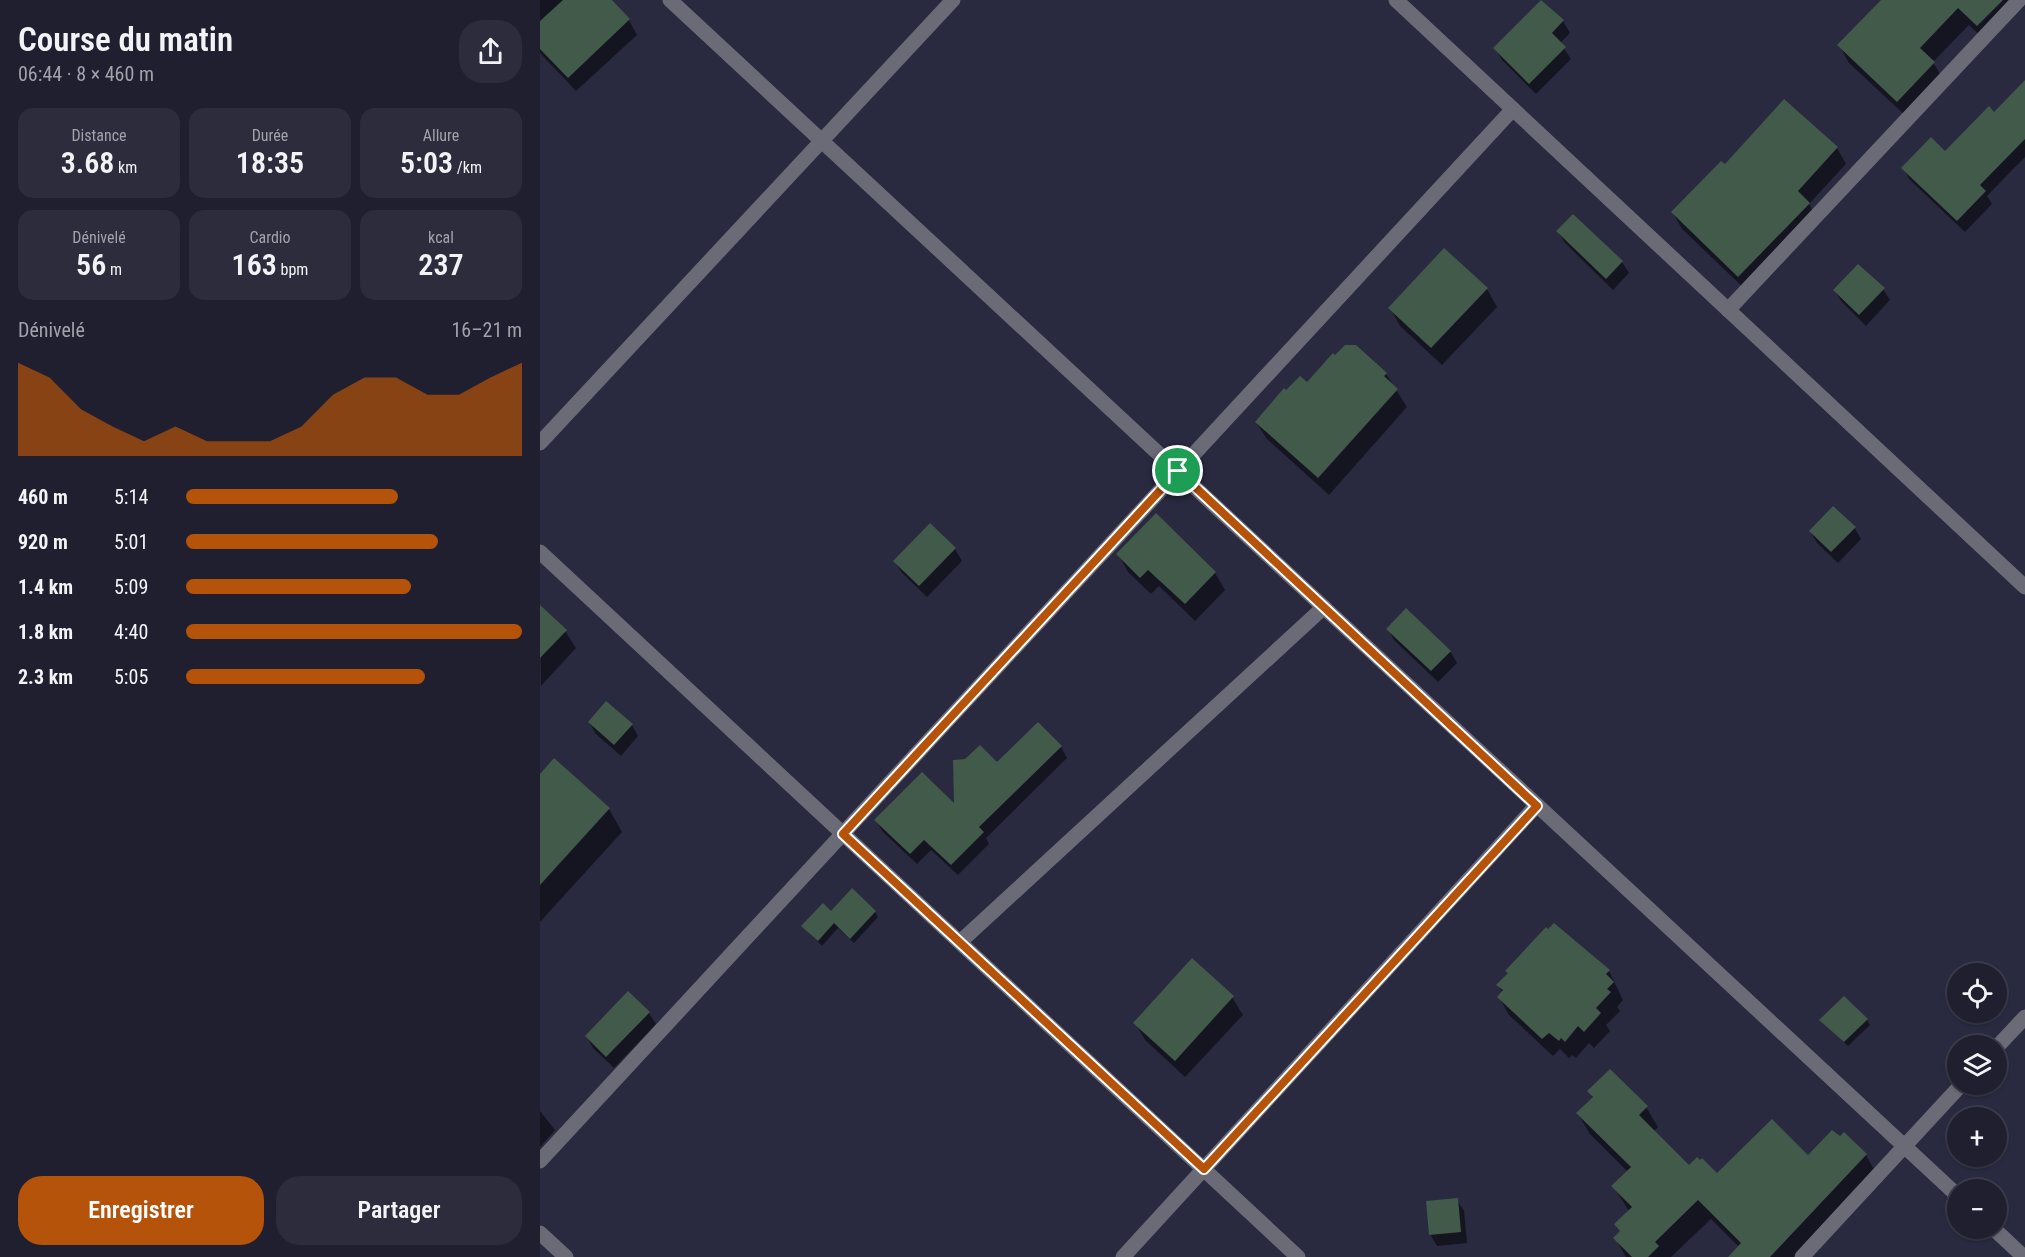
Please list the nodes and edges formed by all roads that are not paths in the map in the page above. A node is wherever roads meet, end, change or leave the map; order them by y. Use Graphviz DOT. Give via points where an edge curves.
graph roads {
  1 [pos="670,0"];
  2 [pos="952,0"];
  3 [pos="1396,0"];
  4 [pos="2019,0"];
  5 [pos="1513,109"];
  6 [pos="821,141"];
  7 [pos="1728,310"];
  8 [pos="540,443"];
  9 [pos="1178,471"];
  10 [pos="540,552"];
  11 [pos="2025,587"];
  12 [pos="1324,607"];
  13 [pos="1537,806"];
  14 [pos="843,834"];
  15 [pos="960,942"];
  16 [pos="2025,1017"];
  17 [pos="2007,1036"];
  18 [pos="1952,1095"];
  19 [pos="1905,1147"];
  20 [pos="540,1161"];
  21 [pos="1204,1169"];
  22 [pos="1947,1186"];
  23 [pos="540,1233"];
  24 [pos="2005,1239"];
  25 [pos="566,1257"];
  26 [pos="1123,1257"];
  27 [pos="1298,1257"];
  28 [pos="1802,1257"];
  29 [pos="2024,1257"];
  1 -- 6 [label="street"];
  2 -- 6 [label="street"];
  3 -- 5 [label="street"];
  4 -- 7 [label="street"];
  5 -- 7 [label="street"];
  5 -- 9 [label="street"];
  6 -- 8 [label="street"];
  6 -- 9 [label="street"];
  7 -- 11 [label="street"];
  9 -- 12 [label="street"];
  9 -- 14 [label="street"];
  10 -- 14 [label="street"];
  12 -- 13 [label="street"];
  12 -- 15 [label="street"];
  13 -- 19 [label="street"];
  13 -- 21 [label="street"];
  14 -- 15 [label="street"];
  14 -- 20 [label="street"];
  15 -- 21 [label="street"];
  16 -- 17 [label="street"];
  18 -- 19 [label="street"];
  19 -- 22 [label="street"];
  19 -- 28 [label="street"];
  21 -- 26 [label="street"];
  21 -- 27 [label="street"];
  23 -- 25 [label="street"];
  24 -- 29 [label="street"];
}
